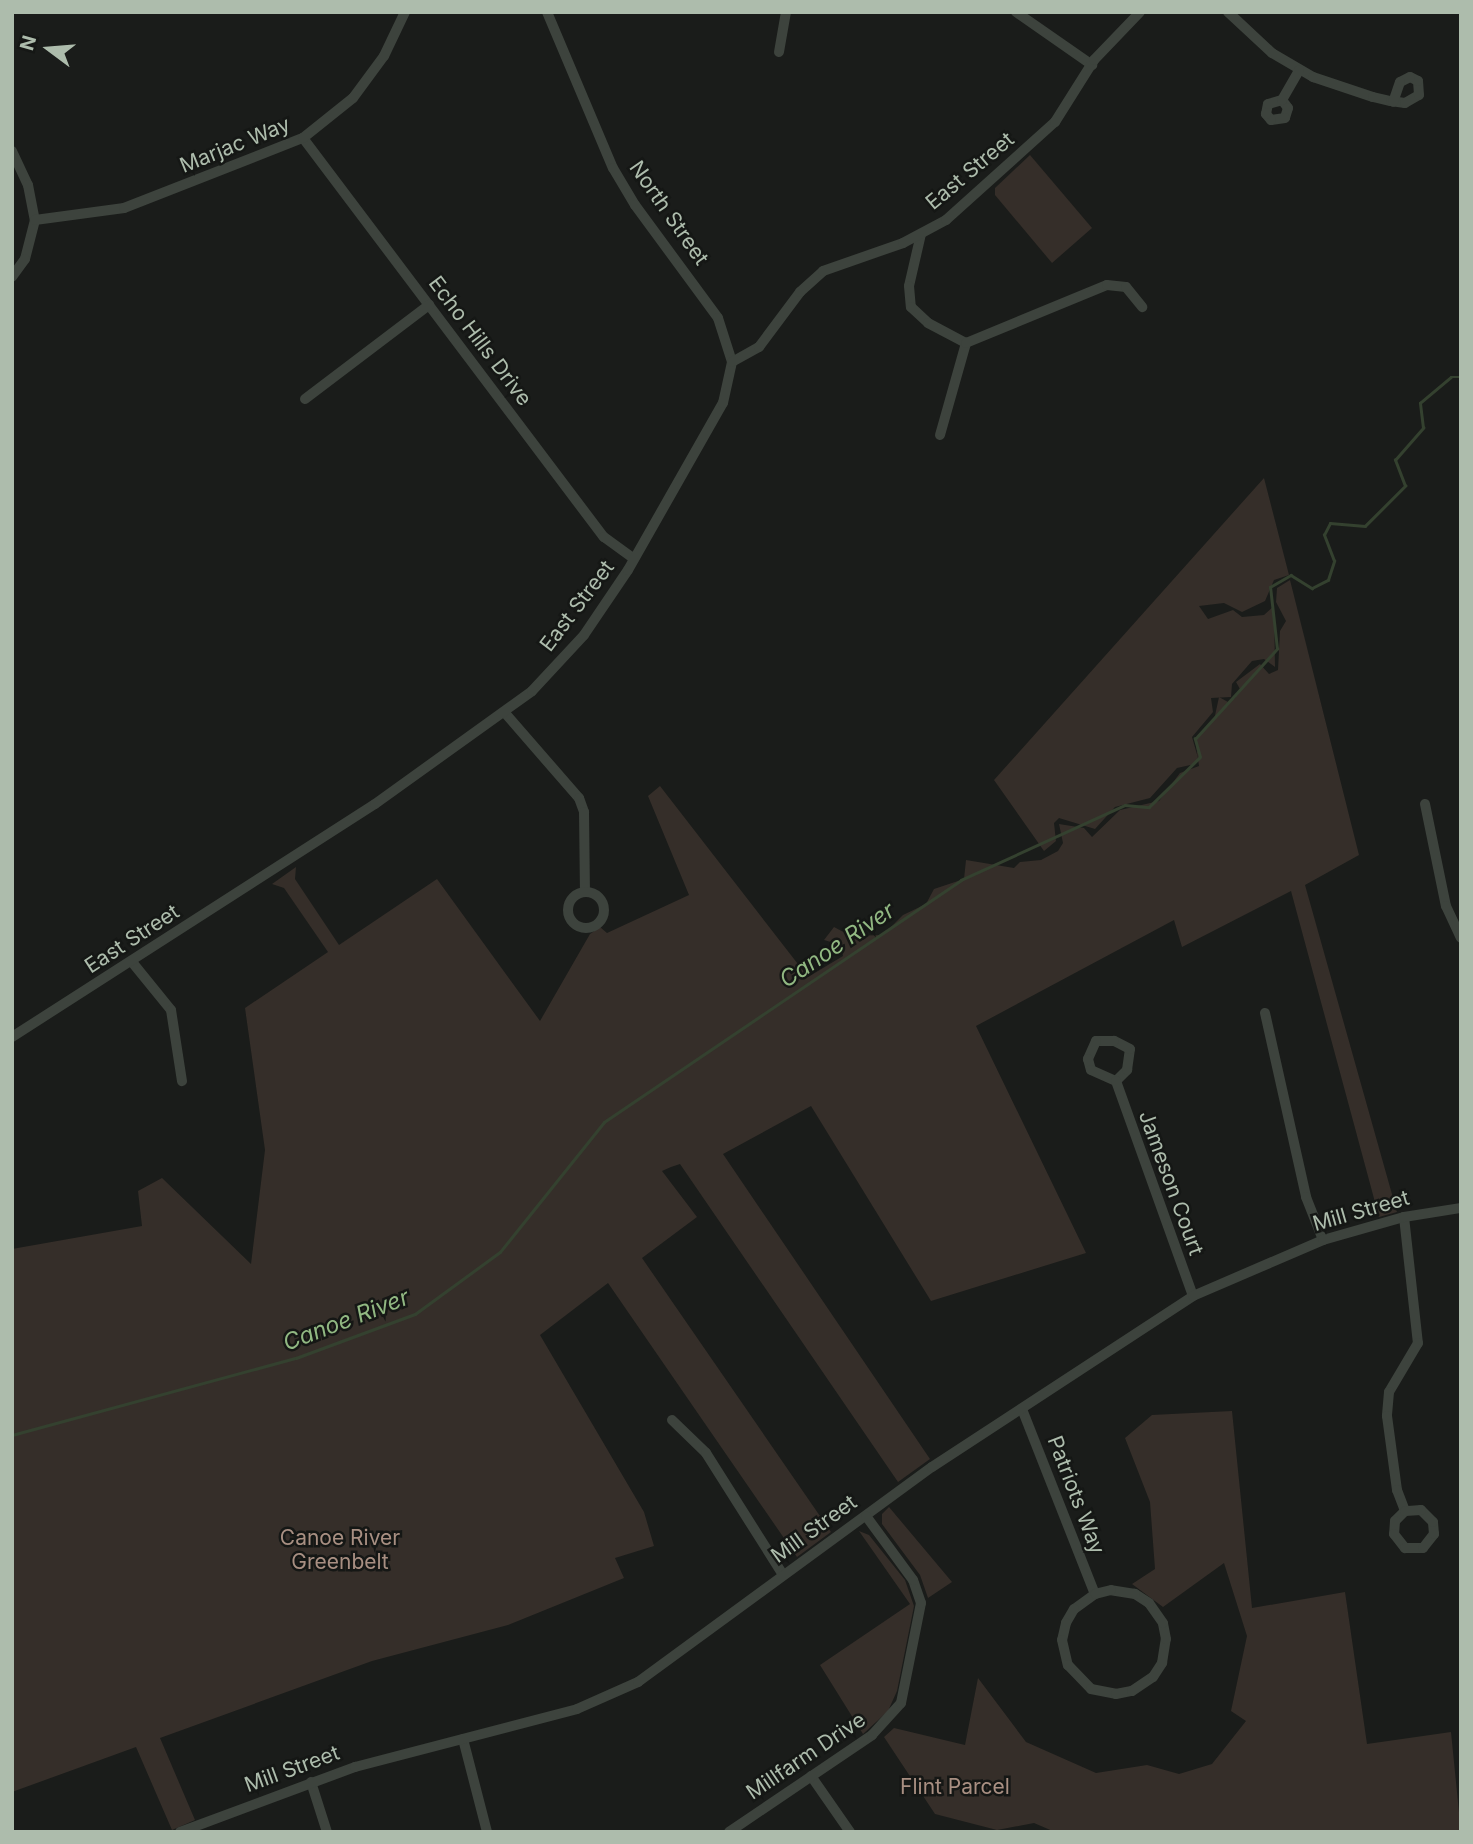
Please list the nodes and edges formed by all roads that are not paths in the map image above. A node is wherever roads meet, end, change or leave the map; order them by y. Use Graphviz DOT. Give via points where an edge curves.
graph roads {
  1 [pos="405,12"];
  2 [pos="547,12"];
  3 [pos="786,12"];
  4 [pos="1016,12"];
  5 [pos="1140,12"];
  6 [pos="1228,12"];
  7 [pos="779,52"];
  8 [pos="1092,65"];
  9 [pos="1299,69"];
  10 [pos="1282,100"];
  11 [pos="1393,102"];
  12 [pos="303,138"];
  13 [pos="12,150"];
  14 [pos="35,220"];
  15 [pos="921,234"];
  16 [pos="12,278"];
  17 [pos="429,305"];
  18 [pos="1142,307"];
  19 [pos="966,344"];
  20 [pos="732,362"];
  21 [pos="305,399"];
  22 [pos="940,435"];
  23 [pos="634,559"];
  24 [pos="505,713"];
  25 [pos="1425,804"];
  26 [pos="585,892"];
  27 [pos="1461,938"];
  28 [pos="132,962"];
  29 [pos="1265,1013"];
  30 [pos="12,1037"];
  31 [pos="182,1081"];
  32 [pos="1116,1081"];
  33 [pos="1461,1208"];
  34 [pos="1404,1217"];
  35 [pos="1323,1240"];
  36 [pos="1193,1296"];
  37 [pos="1022,1409"];
  38 [pos="672,1420"];
  39 [pos="1405,1511"];
  40 [pos="866,1517"];
  41 [pos="783,1575"];
  42 [pos="1095,1594"];
  43 [pos="463,1739"];
  44 [pos="811,1776"];
  45 [pos="311,1782"];
  46 [pos="180,1832"];
  47 [pos="327,1832"];
  48 [pos="487,1832"];
  49 [pos="729,1832"];
  50 [pos="850,1832"];
  1 -- 12 [label="street, Marjac Way" via="375,71 353,98"];
  2 -- 20 [label="street, North Street" via="614,168 635,205 718,318"];
  3 -- 7 [label="street"];
  4 -- 8 [label="street"];
  5 -- 8 [label="street, East Street"];
  6 -- 9 [label="street" via="1272,53"];
  8 -- 15 [label="street, East Street" via="1064,110 998,175 946,220"];
  9 -- 10 [label="street"];
  9 -- 11 [label="street"];
  12 -- 14 [label="street, Marjac Way" via="124,208"];
  12 -- 17 [label="street, Echo Hills Drive"];
  13 -- 14 [label="street" via="28,185"];
  14 -- 16 [label="street" via="25,259"];
  15 -- 19 [label="street" via="909,286 911,307 928,323"];
  15 -- 20 [label="street, East Street" via="823,271 800,292 759,347"];
  17 -- 21 [label="street"];
  17 -- 23 [label="street, Echo Hills Drive" via="604,537"];
  18 -- 19 [label="street" via="1126,287 1107,285"];
  19 -- 22 [label="street"];
  20 -- 23 [label="street, East Street" via="723,403"];
  23 -- 24 [label="street, East Street" via="584,635 547,678"];
  24 -- 26 [label="street" via="579,798 584,812"];
  24 -- 28 [label="street, East Street"];
  25 -- 27 [label="street" via="1446,906"];
  28 -- 30 [label="street, East Street"];
  28 -- 31 [label="street" via="171,1010"];
  29 -- 35 [label="street" via="1306,1197"];
  32 -- 32 [label="street" via="1091,1070 1088,1059 1096,1041 1114,1041 1130,1049 1127,1070"];
  32 -- 36 [label="street, Jameson Court"];
  33 -- 34 [label="street, Mill Street"];
  34 -- 35 [label="street, Mill Street"];
  34 -- 39 [label="street" via="1418,1343 1392,1386 1387,1408 1397,1490"];
  35 -- 36 [label="street, Mill Street"];
  36 -- 37 [label="street, Mill Street"];
  37 -- 40 [label="street, Mill Street" via="932,1467"];
  37 -- 42 [label="street, Patriots Way"];
  38 -- 41 [label="street" via="706,1453"];
  40 -- 41 [label="street, Mill Street"];
  40 -- 44 [label="street, Millfarm Drive" via="913,1580 921,1603 920,1620 905,1689 893,1715 873,1735"];
  41 -- 43 [label="street, Mill Street" via="638,1682 578,1709"];
  42 -- 42 [label="street" via="1080,1603 1066,1623 1063,1649 1068,1665 1091,1689 1107,1694 1132,1691 1153,1677 1161,1663 1166,1647 1163,1623 1135,1594 1111,1590"];
  43 -- 45 [label="street, Mill Street"];
  43 -- 48 [label="street"];
  44 -- 49 [label="street, Millfarm Drive"];
  44 -- 50 [label="street"];
  45 -- 46 [label="street, Mill Street"];
  45 -- 47 [label="street"];
}
